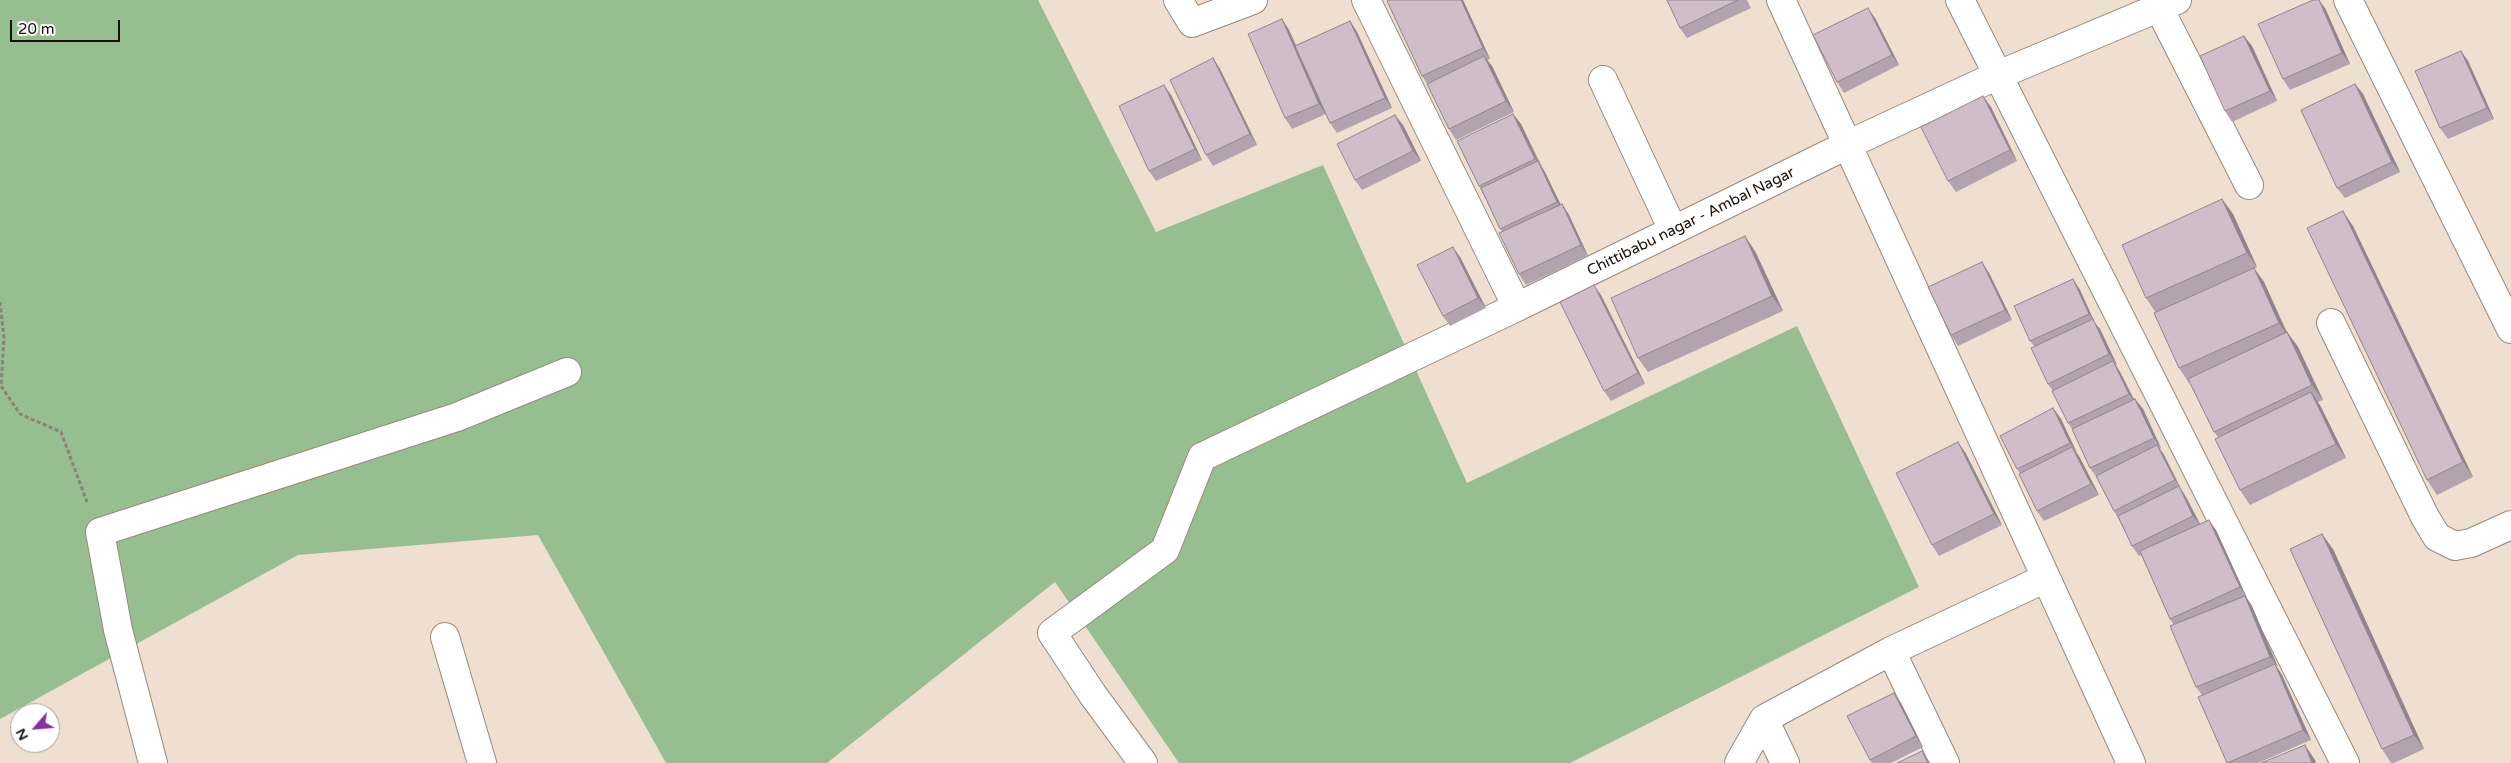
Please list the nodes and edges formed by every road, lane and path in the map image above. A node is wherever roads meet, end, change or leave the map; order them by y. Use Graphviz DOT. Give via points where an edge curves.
graph roads {
  1 [pos="1178,0"];
  2 [pos="1253,0"];
  3 [pos="1366,0"];
  4 [pos="1781,0"];
  5 [pos="1960,0"];
  6 [pos="2348,0"];
  7 [pos="2164,3"];
  8 [pos="1996,76"];
  9 [pos="1603,80"];
  10 [pos="1847,145"];
  11 [pos="2249,185"];
  12 [pos="1673,230"];
  13 [pos="0,302"];
  14 [pos="1517,307"];
  15 [pos="2331,323"];
  16 [pos="2511,329"];
  17 [pos="567,372"];
  18 [pos="2511,525"];
  19 [pos="100,532"];
  20 [pos="2046,578"];
  21 [pos="446,637"];
  22 [pos="1891,651"];
  23 [pos="1764,719"];
  24 [pos="153,763"];
  25 [pos="482,763"];
  26 [pos="1143,763"];
  27 [pos="1739,763"];
  28 [pos="1785,763"];
  29 [pos="1945,763"];
  30 [pos="2130,763"];
  31 [pos="2345,763"];
  1 -- 2 [label="street" via="1192,23"];
  3 -- 14 [label="street"];
  4 -- 10 [label="street"];
  5 -- 8 [label="street"];
  6 -- 16 [label="street"];
  7 -- 8 [label="street, Chittibabu nagar - Ambal Nagar"];
  7 -- 11 [label="street"];
  8 -- 10 [label="street, Chittibabu nagar - Ambal Nagar"];
  8 -- 31 [label="street"];
  9 -- 12 [label="street"];
  10 -- 12 [label="street, Chittibabu nagar - Ambal Nagar"];
  10 -- 20 [label="street"];
  12 -- 14 [label="street, Chittibabu nagar - Ambal Nagar"];
  13 -- 19 [label="path" via="4,338 1,386 20,414 61,432"];
  14 -- 26 [label="street, Chittibabu nagar - Ambal Nagar" via="1202,457 1165,550 1052,633"];
  15 -- 18 [label="street" via="2424,517 2437,537 2455,546 2472,543"];
  17 -- 19 [label="street" via="457,417"];
  19 -- 24 [label="street" via="118,630"];
  20 -- 22 [label="street"];
  20 -- 30 [label="street"];
  21 -- 25 [label="street"];
  22 -- 23 [label="street"];
  22 -- 29 [label="street"];
  23 -- 27 [label="street"];
  23 -- 28 [label="street"];
}
